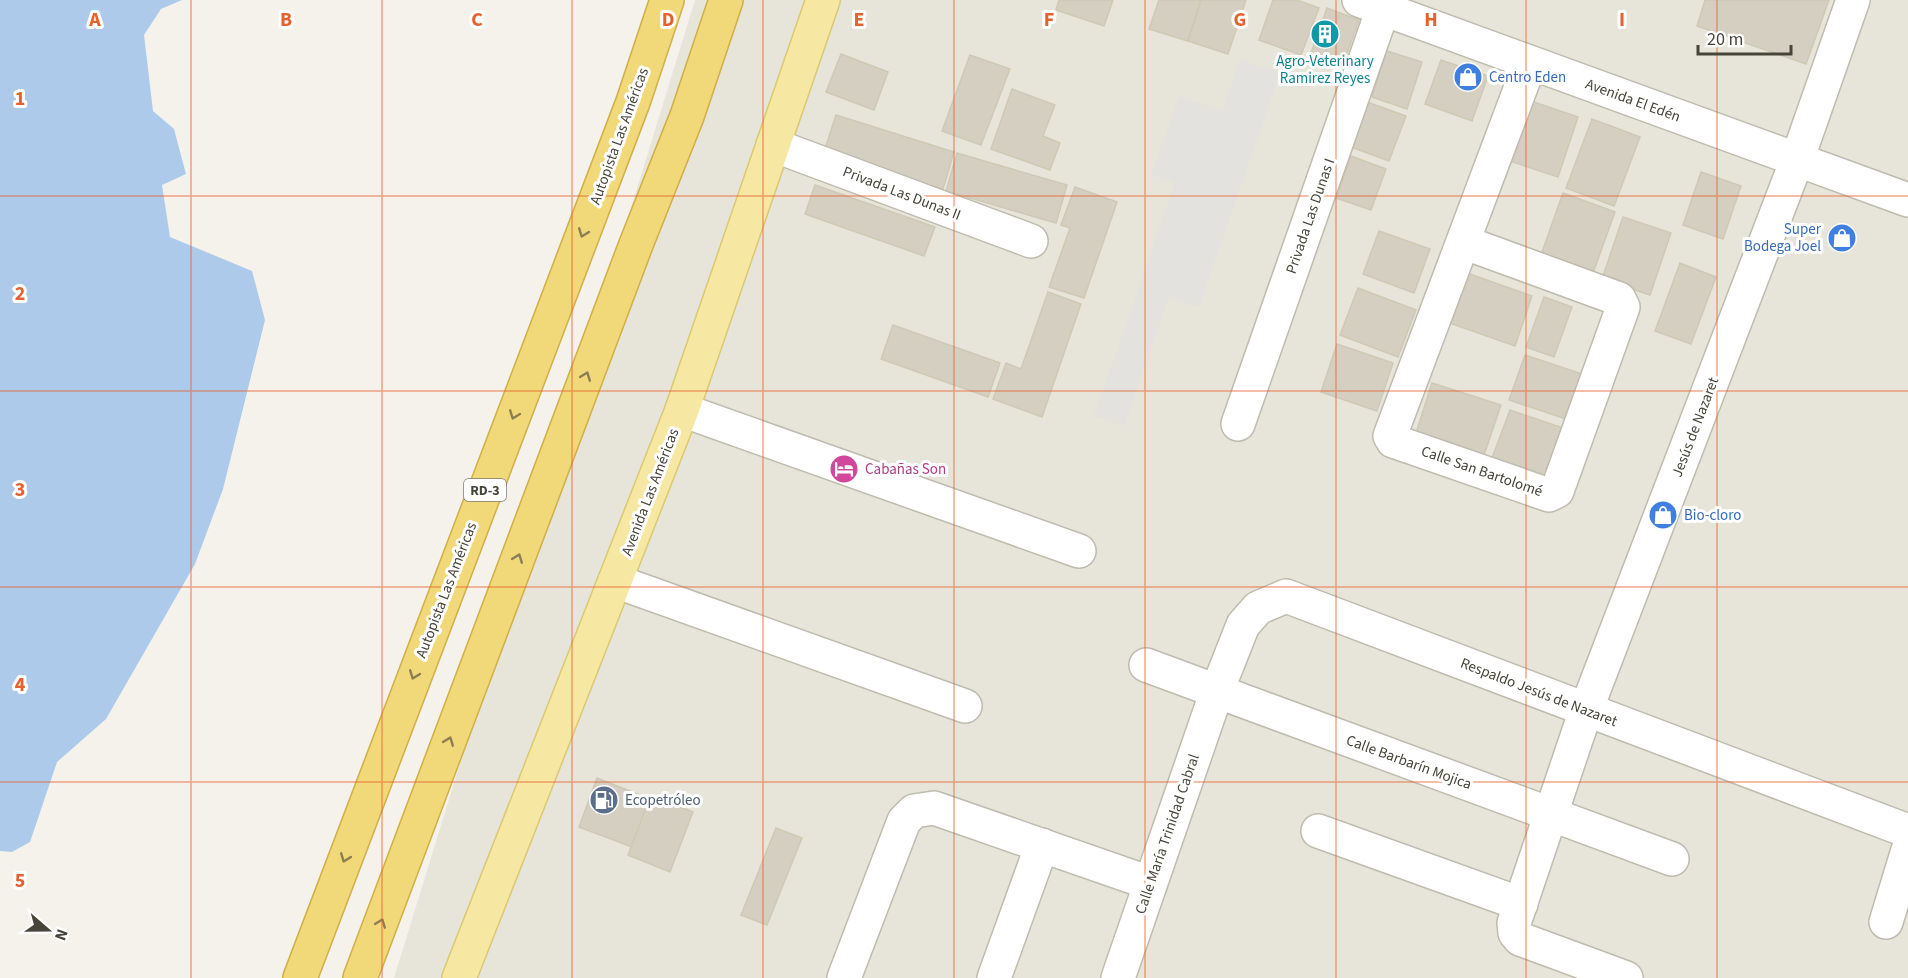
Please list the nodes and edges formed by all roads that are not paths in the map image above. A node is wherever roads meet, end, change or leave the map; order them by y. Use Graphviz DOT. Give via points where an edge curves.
graph roads {
  1 [pos="667,0"];
  2 [pos="726,0"];
  3 [pos="823,0"];
  4 [pos="1853,0"];
  5 [pos="1371,4"];
  6 [pos="1530,63"];
  7 [pos="773,145"];
  8 [pos="1797,160"];
  9 [pos="1908,200"];
  10 [pos="1031,242"];
  11 [pos="1462,242"];
  12 [pos="682,410"];
  13 [pos="1238,424"];
  14 [pos="1079,551"];
  15 [pos="615,581"];
  16 [pos="1146,665"];
  17 [pos="1216,691"];
  18 [pos="966,706"];
  19 [pos="1586,710"];
  20 [pos="1551,814"];
  21 [pos="1318,831"];
  22 [pos="1908,831"];
  23 [pos="1042,845"];
  24 [pos="1908,850"];
  25 [pos="1672,859"];
  26 [pos="1150,883"];
  27 [pos="1517,913"];
  28 [pos="1886,922"];
  29 [pos="300,978"];
  30 [pos="360,978"];
  31 [pos="459,978"];
  32 [pos="844,978"];
  33 [pos="994,978"];
  34 [pos="1118,978"];
  35 [pos="1626,978"];
  1 -- 29 [label="highway, Autopista Las Américas / RD-3, one-way" via="633,102"];
  30 -- 2 [label="highway, one-way" via="687,116"];
  3 -- 7 [label="main road, Avenida Las Américas"];
  4 -- 8 [label="street, Jesús de Nazaret"];
  5 -- 6 [label="street, Avenida El Edén"];
  5 -- 13 [label="street, Privada Las Dunas I"];
  6 -- 8 [label="street, Avenida El Edén"];
  6 -- 11 [label="street, Calle San Bartolomé"];
  7 -- 10 [label="street, Privada Las Dunas II"];
  7 -- 12 [label="main road, Avenida Las Américas"];
  8 -- 9 [label="street, Avenida El Edén"];
  8 -- 19 [label="street, Jesús de Nazaret"];
  11 -- 11 [label="street, Calle San Bartolomé" via="1390,436 1393,441 1549,495 1557,491 1622,303"];
  12 -- 14 [label="street"];
  12 -- 15 [label="main road, Avenida Las Américas"];
  15 -- 18 [label="street"];
  15 -- 31 [label="main road, Avenida Las Américas"];
  16 -- 17 [label="street, Calle Barbarín Mojica"];
  17 -- 19 [label="street, Respaldo Jesús de Nazaret" via="1243,625 1258,608 1286,596"];
  17 -- 20 [label="street, Calle Barbarín Mojica"];
  17 -- 26 [label="street, Calle María Trinidad Cabral"];
  19 -- 20 [label="street, Jesús de Nazaret"];
  19 -- 22 [label="street, Respaldo Jesús de Nazaret"];
  20 -- 25 [label="street, Calle Barbarín Mojica"];
  20 -- 27 [label="street, Jesús de Nazaret"];
  21 -- 27 [label="street"];
  23 -- 26 [label="street"];
  23 -- 32 [label="street" via="934,808 914,811 904,821"];
  23 -- 33 [label="street"];
  24 -- 28 [label="street"];
  26 -- 34 [label="street, Calle María Trinidad Cabral"];
  27 -- 35 [label="street" via="1515,933 1520,939"];
}
